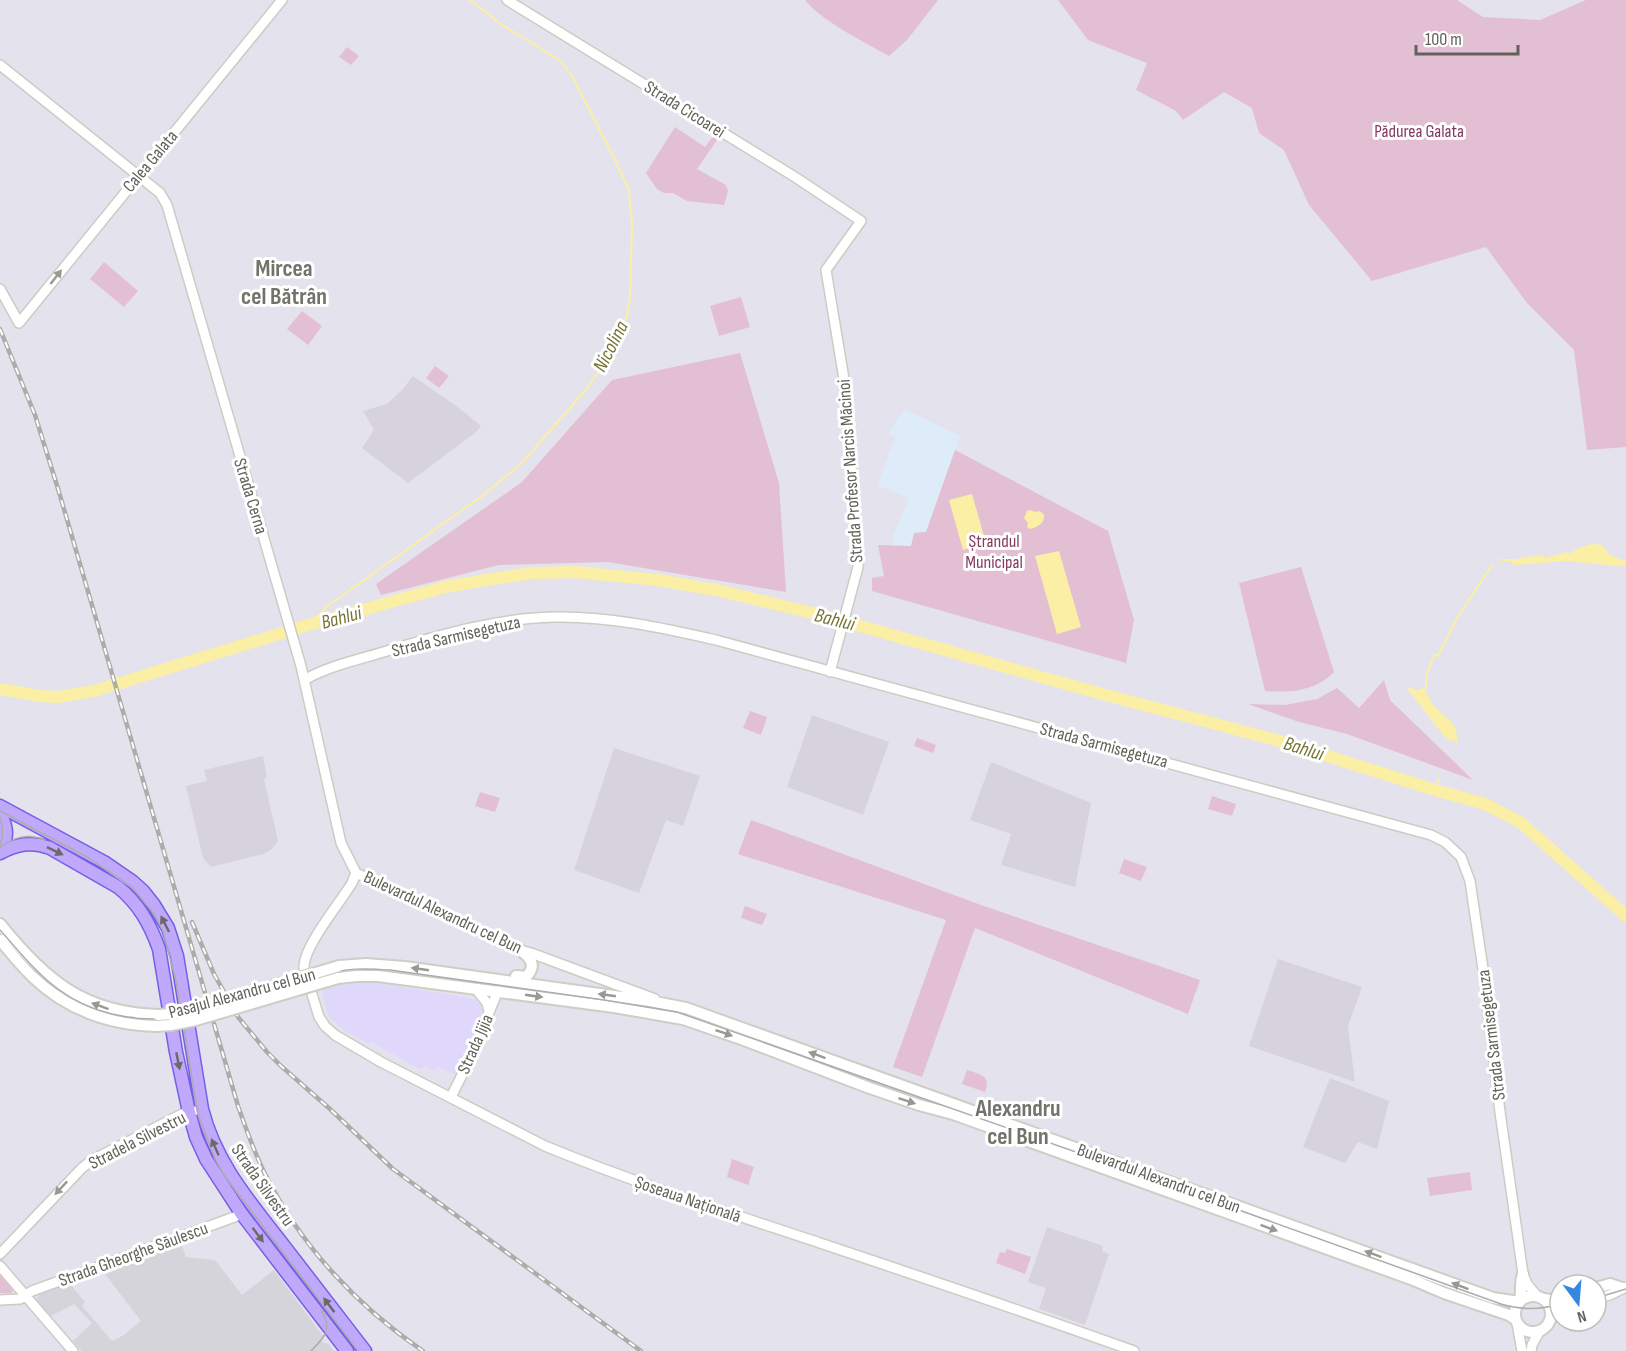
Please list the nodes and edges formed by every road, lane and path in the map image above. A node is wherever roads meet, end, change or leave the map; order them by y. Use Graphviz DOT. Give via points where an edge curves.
graph roads {
  1 [pos="282,0"];
  2 [pos="507,0"];
  3 [pos="0,65"];
  4 [pos="138,176"];
  5 [pos="861,221"];
  6 [pos="0,289"];
  7 [pos="301,666"];
  8 [pos="830,672"];
  9 [pos="304,680"];
  10 [pos="0,806"];
  11 [pos="0,813"];
  12 [pos="0,853"];
  13 [pos="356,873"];
  14 [pos="0,924"];
  15 [pos="0,940"];
  16 [pos="520,950"];
  17 [pos="478,977"];
  18 [pos="476,989"];
  19 [pos="498,991"];
  20 [pos="662,1009"];
  21 [pos="489,1012"];
  22 [pos="451,1097"];
  23 [pos="202,1109"];
  24 [pos="189,1112"];
  25 [pos="241,1213"];
  26 [pos="0,1254"];
  27 [pos="0,1266"];
  28 [pos="1522,1277"];
  29 [pos="1608,1285"];
  30 [pos="1624,1287"];
  31 [pos="26,1296"];
  32 [pos="1608,1296"];
  33 [pos="1493,1298"];
  34 [pos="1540,1298"];
  35 [pos="1548,1299"];
  36 [pos="0,1300"];
  37 [pos="1520,1302"];
  38 [pos="1548,1305"];
  39 [pos="1516,1321"];
  40 [pos="1548,1325"];
  41 [pos="1539,1332"];
  42 [pos="73,1351"];
  43 [pos="346,1351"];
  44 [pos="364,1351"];
  45 [pos="1134,1351"];
  46 [pos="1522,1351"];
  47 [pos="1531,1351"];
  1 -- 4 [label="street, Calea Galata"];
  2 -- 5 [label="street, Strada Cicoarei"];
  3 -- 4 [label="street, Strada Cerna"];
  6 -- 4 [label="street, Calea Galata, one-way" via="19,322"];
  4 -- 7 [label="street, Strada Cerna" via="160,193 166,205"];
  5 -- 8 [label="street, Strada Profesor Narcis Măcinoi" via="826,270 844,379 858,558"];
  7 -- 9 [label="street, Bulevardul Alexandru cel Bun"];
  8 -- 9 [label="street, Strada Sarmisegetuza" via="671,629 617,620 553,617 497,623 424,640"];
  8 -- 28 [label="street, Strada Sarmisegetuza" via="1304,799 1445,842 1461,856 1470,881"];
  9 -- 13 [label="street, Bulevardul Alexandru cel Bun" via="341,843"];
  23 -- 10 [label="main road, Strada Silvestru, one-way" via="177,956 168,928 154,904 133,882 104,862"];
  11 -- 12 [label="main road" via="7,838"];
  12 -- 24 [label="main road, Strada Silvestru, one-way" via="18,845 40,844 118,887 136,903 159,949"];
  13 -- 16 [label="street, Bulevardul Alexandru cel Bun"];
  13 -- 22 [label="street, Șoseaua Națională" via="304,962 319,1017 335,1035"];
  17 -- 14 [label="main road, Pasajul Alexandru cel Bun, one-way, bridge" via="405,967 339,966 183,1012 132,1014 80,998 56,983"];
  15 -- 18 [label="main road, Pasajul Alexandru cel Bun, bridge" via="33,977 65,1002 104,1020 142,1026 183,1023 356,976"];
  16 -- 17 [label="main road" via="532,963 526,977 488,973"];
  16 -- 20 [label="street, Bulevardul Alexandru cel Bun"];
  20 -- 17 [label="main road, Bulevardul Alexandru cel Bun, one-way"];
  18 -- 19 [label="main road, Bulevardul Alexandru cel Bun"];
  18 -- 21 [label="street"];
  19 -- 20 [label="main road, Bulevardul Alexandru cel Bun, one-way"];
  19 -- 21 [label="street, Strada Jijia"];
  33 -- 20 [label="main road, Bulevardul Alexandru cel Bun, one-way" via="698,1012"];
  20 -- 39 [label="main road, Bulevardul Alexandru cel Bun, one-way" via="867,1087 964,1118 1400,1275"];
  21 -- 22 [label="street, Strada Jijia"];
  22 -- 45 [label="street, Șoseaua Națională" via="545,1146 680,1197"];
  23 -- 24 [label="street, Stradela Silvestru"];
  44 -- 23 [label="main road, Strada Silvestru, one-way" via="228,1171"];
  24 -- 25 [label="main road, Strada Silvestru" via="206,1159"];
  24 -- 26 [label="street, Stradela Silvestru, one-way" via="92,1160"];
  25 -- 31 [label="street, Strada Gheorghe Săulescu"];
  25 -- 43 [label="main road, Strada Silvestru, one-way"];
  27 -- 31 [label="street"];
  28 -- 33 [label="main road" via="1512,1293"];
  28 -- 34 [label="street, Strada Sarmisegetuza"];
  28 -- 37 [label="main road"];
  29 -- 30 [label="main road"];
  30 -- 32 [label="street"];
  31 -- 36 [label="street, Strada Gheorghe Săulescu"];
  31 -- 42 [label="street"];
  33 -- 37 [label="main road, Bulevardul Alexandru cel Bun"];
  34 -- 35 [label="main road"];
  34 -- 37 [label="main road" via="1529,1296"];
  34 -- 38 [label="main road"];
  37 -- 39 [label="main road"];
  39 -- 41 [label="main road" via="1527,1331"];
  39 -- 46 [label="street"];
  40 -- 41 [label="main road"];
  41 -- 47 [label="street"];
}
